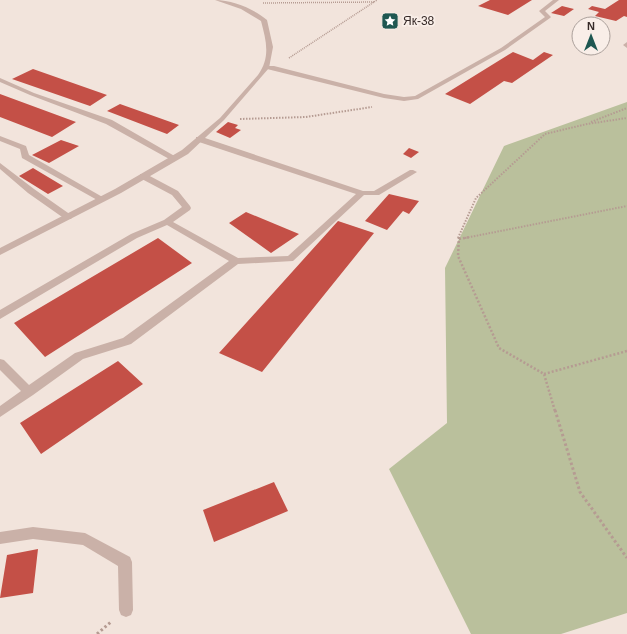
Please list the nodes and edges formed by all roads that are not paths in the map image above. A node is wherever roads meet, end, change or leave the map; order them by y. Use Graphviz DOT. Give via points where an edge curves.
graph roads {
  1 [pos="218,0"];
  2 [pos="556,0"];
  3 [pos="266,68"];
  4 [pos="0,80"];
  5 [pos="0,138"];
  6 [pos="199,139"];
  7 [pos="174,158"];
  8 [pos="0,165"];
  9 [pos="413,172"];
  10 [pos="143,176"];
  11 [pos="362,193"];
  12 [pos="102,199"];
  13 [pos="68,217"];
  14 [pos="167,222"];
  15 [pos="0,252"];
  16 [pos="236,261"];
  17 [pos="0,315"];
  18 [pos="0,363"];
  19 [pos="29,392"];
  20 [pos="0,412"];
  21 [pos="0,538"];
  22 [pos="126,610"];
  1 -- 3 [label="street" via="243,8 264,20 270,47"];
  2 -- 3 [label="street" via="542,11 548,17 503,49 416,98 396,98"];
  3 -- 6 [label="street" via="222,119"];
  4 -- 7 [label="street" via="109,122"];
  5 -- 12 [label="street" via="23,148 25,156"];
  6 -- 7 [label="street"];
  6 -- 11 [label="street"];
  7 -- 10 [label="street"];
  8 -- 13 [label="street"];
  9 -- 11 [label="street" via="376,193"];
  10 -- 12 [label="street"];
  10 -- 14 [label="street" via="175,193 187,208"];
  11 -- 16 [label="street" via="290,258"];
  12 -- 13 [label="street"];
  13 -- 15 [label="street"];
  14 -- 16 [label="street"];
  14 -- 17 [label="street" via="134,236"];
  16 -- 19 [label="street" via="127,341 79,356"];
  18 -- 19 [label="street"];
  19 -- 20 [label="street"];
  21 -- 22 [label="street" via="33,533 85,539 125,562"];
}
